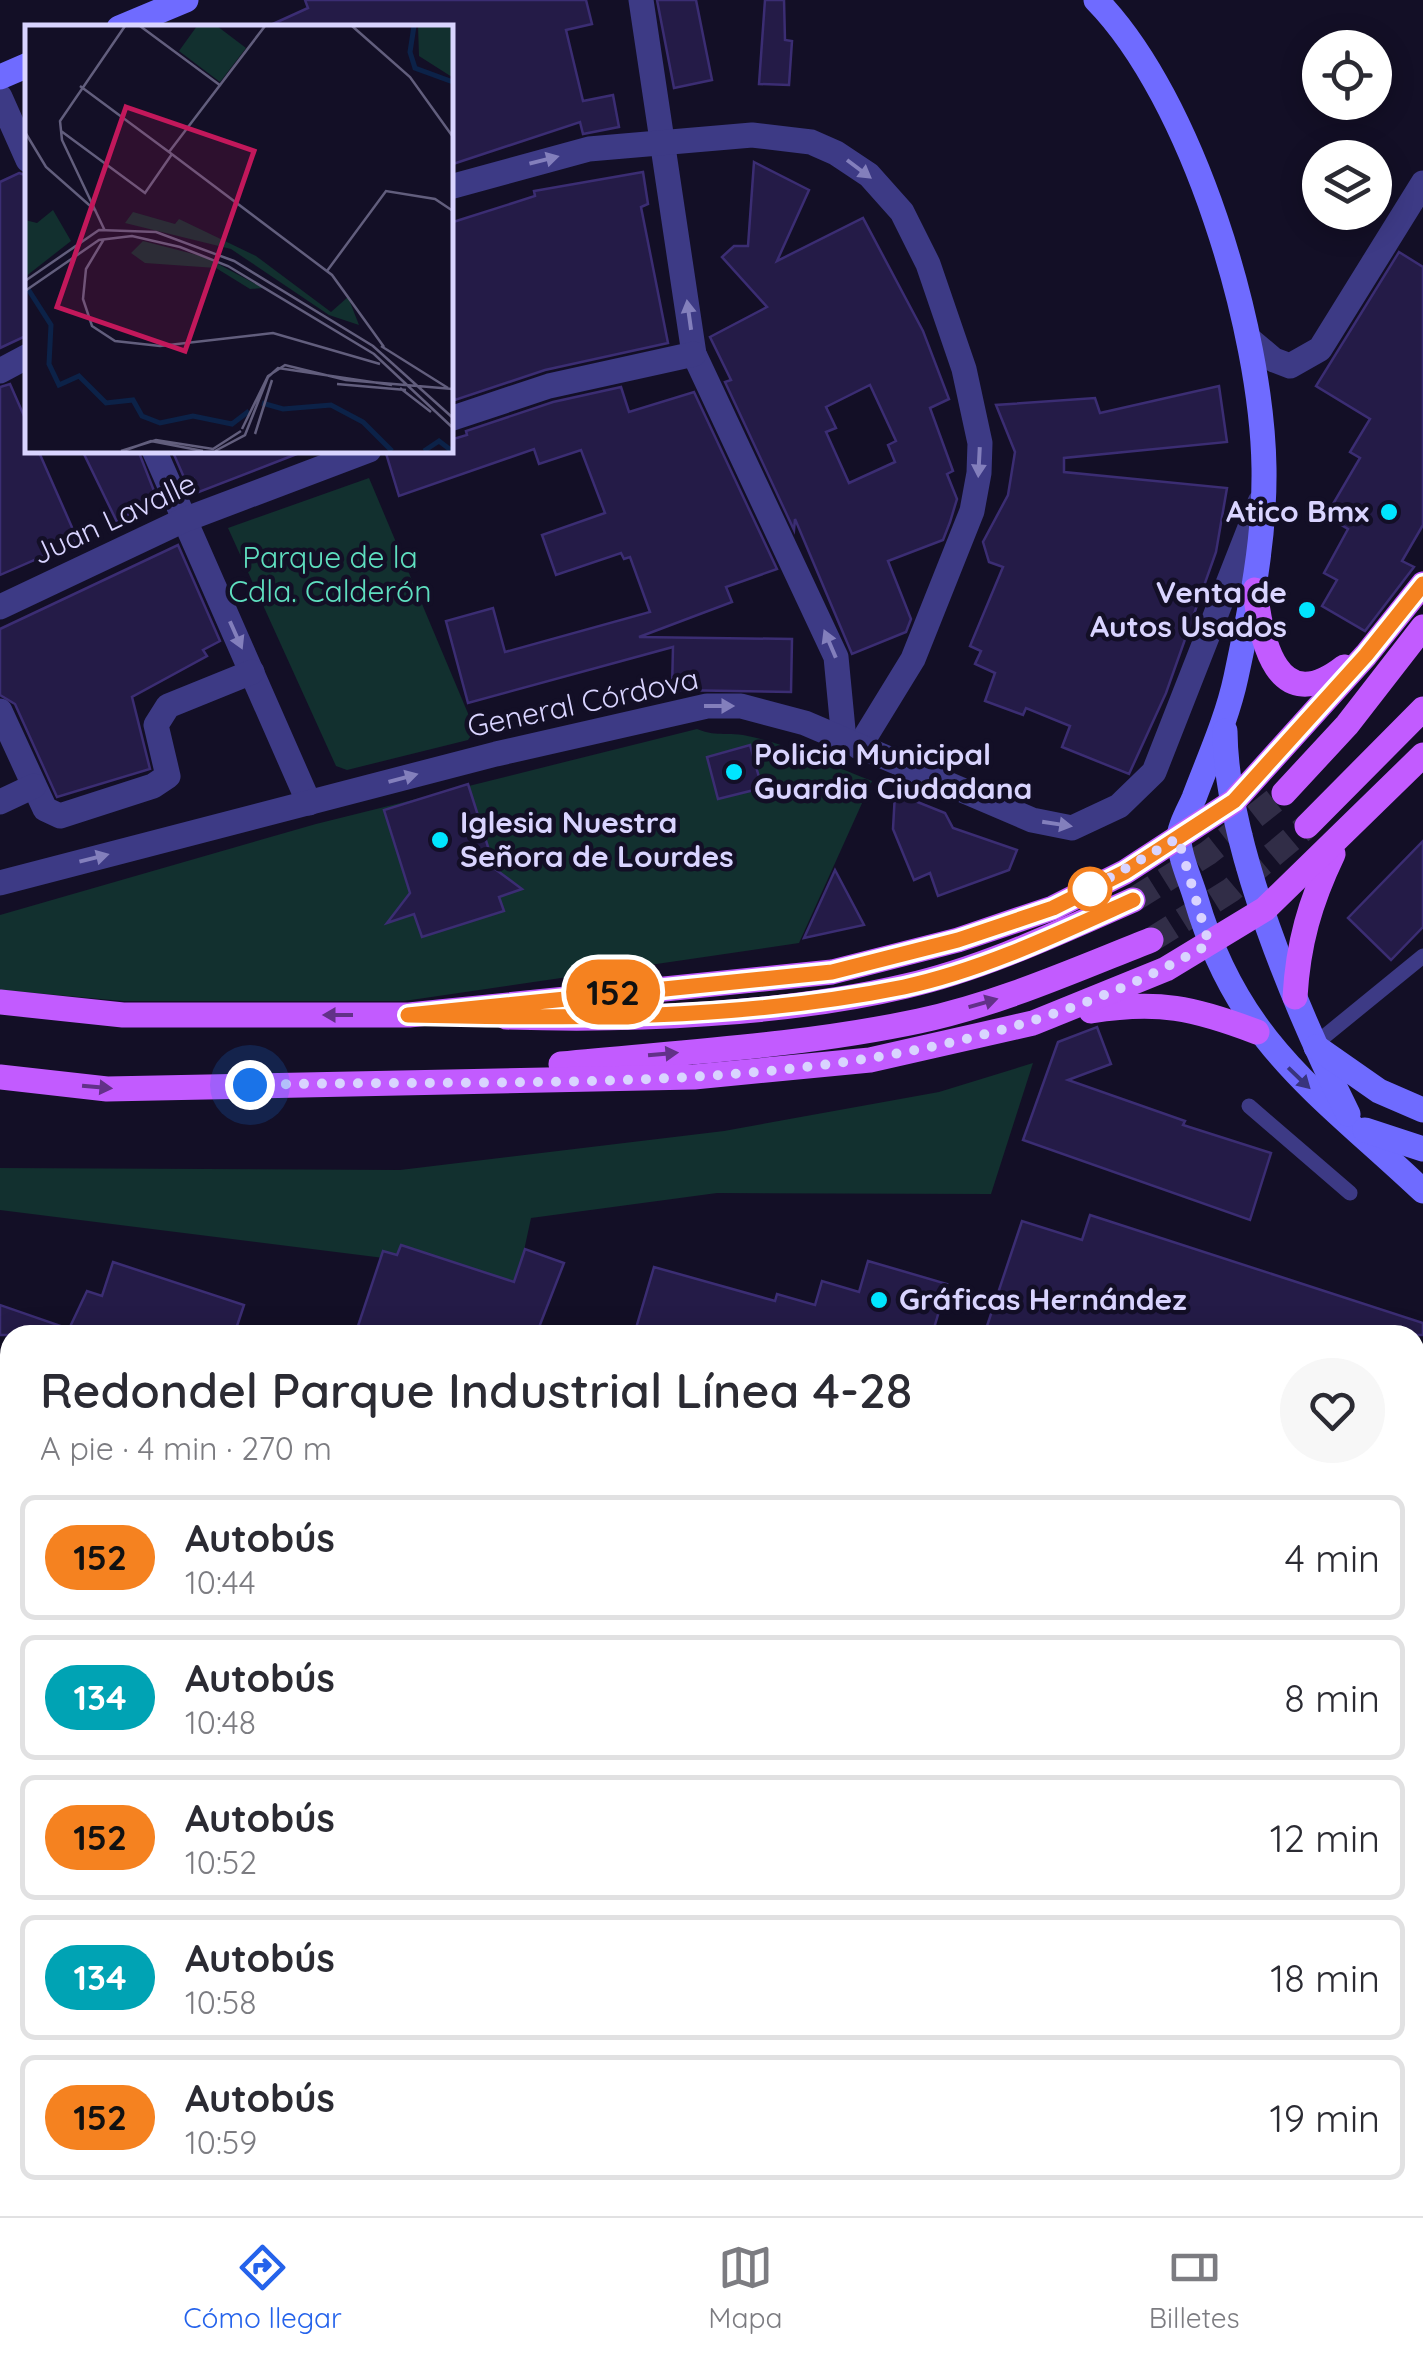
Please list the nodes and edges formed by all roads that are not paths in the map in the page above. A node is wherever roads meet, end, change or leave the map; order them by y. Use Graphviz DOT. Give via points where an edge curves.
graph roads {
  1 [pos="186,0"];
  2 [pos="641,0"];
  3 [pos="1096,0"];
  4 [pos="126,25"];
  5 [pos="25,67"];
  6 [pos="0,77"];
  7 [pos="0,97"];
  8 [pos="660,140"];
  9 [pos="25,153"];
  10 [pos="1423,183"];
  11 [pos="452,186"];
  12 [pos="1249,339"];
  13 [pos="694,354"];
  14 [pos="25,358"];
  15 [pos="0,372"];
  16 [pos="452,419"];
  17 [pos="155,452"];
  18 [pos="364,452"];
  19 [pos="1264,492"];
  20 [pos="184,520"];
  21 [pos="1423,584"];
  22 [pos="1255,590"];
  23 [pos="0,608"];
  24 [pos="1423,628"];
  25 [pos="1366,655"];
  26 [pos="252,672"];
  27 [pos="1423,710"];
  28 [pos="0,711"];
  29 [pos="1225,714"];
  30 [pos="852,744"];
  31 [pos="1423,755"];
  32 [pos="34,786"];
  33 [pos="1284,793"];
  34 [pos="1234,801"];
  35 [pos="0,802"];
  36 [pos="309,803"];
  37 [pos="1307,826"];
  38 [pos="1341,837"];
  39 [pos="1178,838"];
  40 [pos="0,882"];
  41 [pos="1133,900"];
  42 [pos="1265,909"];
  43 [pos="1151,940"];
  44 [pos="1209,944"];
  45 [pos="1423,956"];
  46 [pos="1295,997"];
  47 [pos="0,1002"];
  48 [pos="408,1015"];
  49 [pos="1052,1018"];
  50 [pos="1257,1032"];
  51 [pos="1314,1045"];
  52 [pos="0,1077"];
  53 [pos="392,1082"];
  54 [pos="1250,1106"];
  55 [pos="1423,1110"];
  56 [pos="1355,1127"];
  57 [pos="1423,1149"];
  58 [pos="1423,1191"];
  59 [pos="1350,1193"];
  1 -- 4 [label="street"];
  2 -- 8 [label="street"];
  3 -- 12 [label="street" via="1150,70 1192,161"];
  5 -- 6 [label="street"];
  7 -- 9 [label="street"];
  11 -- 8 [label="street, one-way" via="589,149"];
  13 -- 8 [label="street, one-way"];
  8 -- 30 [label="street, one-way" via="786,137 836,152 869,175 902,212 964,369 980,444 972,511 913,659"];
  10 -- 12 [label="street" via="1320,349 1290,366"];
  12 -- 19 [label="street"];
  13 -- 16 [label="street" via="549,386"];
  30 -- 13 [label="street, one-way" via="836,656"];
  14 -- 15 [label="street"];
  17 -- 20 [label="street"];
  18 -- 20 [label="street, Juan Lavalle"];
  19 -- 22 [label="street"];
  30 -- 19 [label="street, General Córdova, one-way" via="1032,820 1072,828 1119,806 1154,772"];
  20 -- 23 [label="street, Juan Lavalle"];
  20 -- 26 [label="street, one-way"];
  21 -- 25 [label="main road"];
  22 -- 25 [label="main road" via="1266,650 1289,681 1327,680"];
  22 -- 29 [label="street"];
  24 -- 33 [label="main road"];
  25 -- 34 [label="main road"];
  26 -- 32 [label="street" via="168,706 156,725 168,776 154,786 60,816 45,809"];
  26 -- 36 [label="street"];
  27 -- 37 [label="main road"];
  28 -- 32 [label="street"];
  29 -- 34 [label="street"];
  29 -- 39 [label="street"];
  36 -- 30 [label="street, General Córdova, one-way" via="707,706 741,706"];
  31 -- 38 [label="main road"];
  32 -- 35 [label="street"];
  34 -- 39 [label="main road"];
  34 -- 42 [label="street"];
  40 -- 36 [label="street, General Córdova, one-way"];
  38 -- 42 [label="main road"];
  38 -- 46 [label="main road" via="1308,905"];
  39 -- 44 [label="street"];
  39 -- 48 [label="main road" via="1125,872 1026,918 832,972"];
  41 -- 48 [label="main road" via="1034,944 906,986 748,1009 570,1019"];
  42 -- 44 [label="main road"];
  42 -- 46 [label="street"];
  53 -- 43 [label="main road, one-way" via="772,1045 920,1021 1022,992"];
  44 -- 49 [label="main road"];
  44 -- 50 [label="street"];
  45 -- 51 [label="lane"];
  46 -- 51 [label="street"];
  48 -- 47 [label="main road, one-way" via="123,1015"];
  49 -- 50 [label="main road" via="1130,1004 1196,1009"];
  49 -- 53 [label="main road" via="870,1060 694,1076"];
  50 -- 56 [label="street, one-way"];
  51 -- 55 [label="street" via="1379,1091"];
  51 -- 56 [label="street"];
  52 -- 53 [label="main road, one-way" via="107,1089"];
  54 -- 59 [label="lane"];
  56 -- 57 [label="street"];
  56 -- 58 [label="street"];
}
